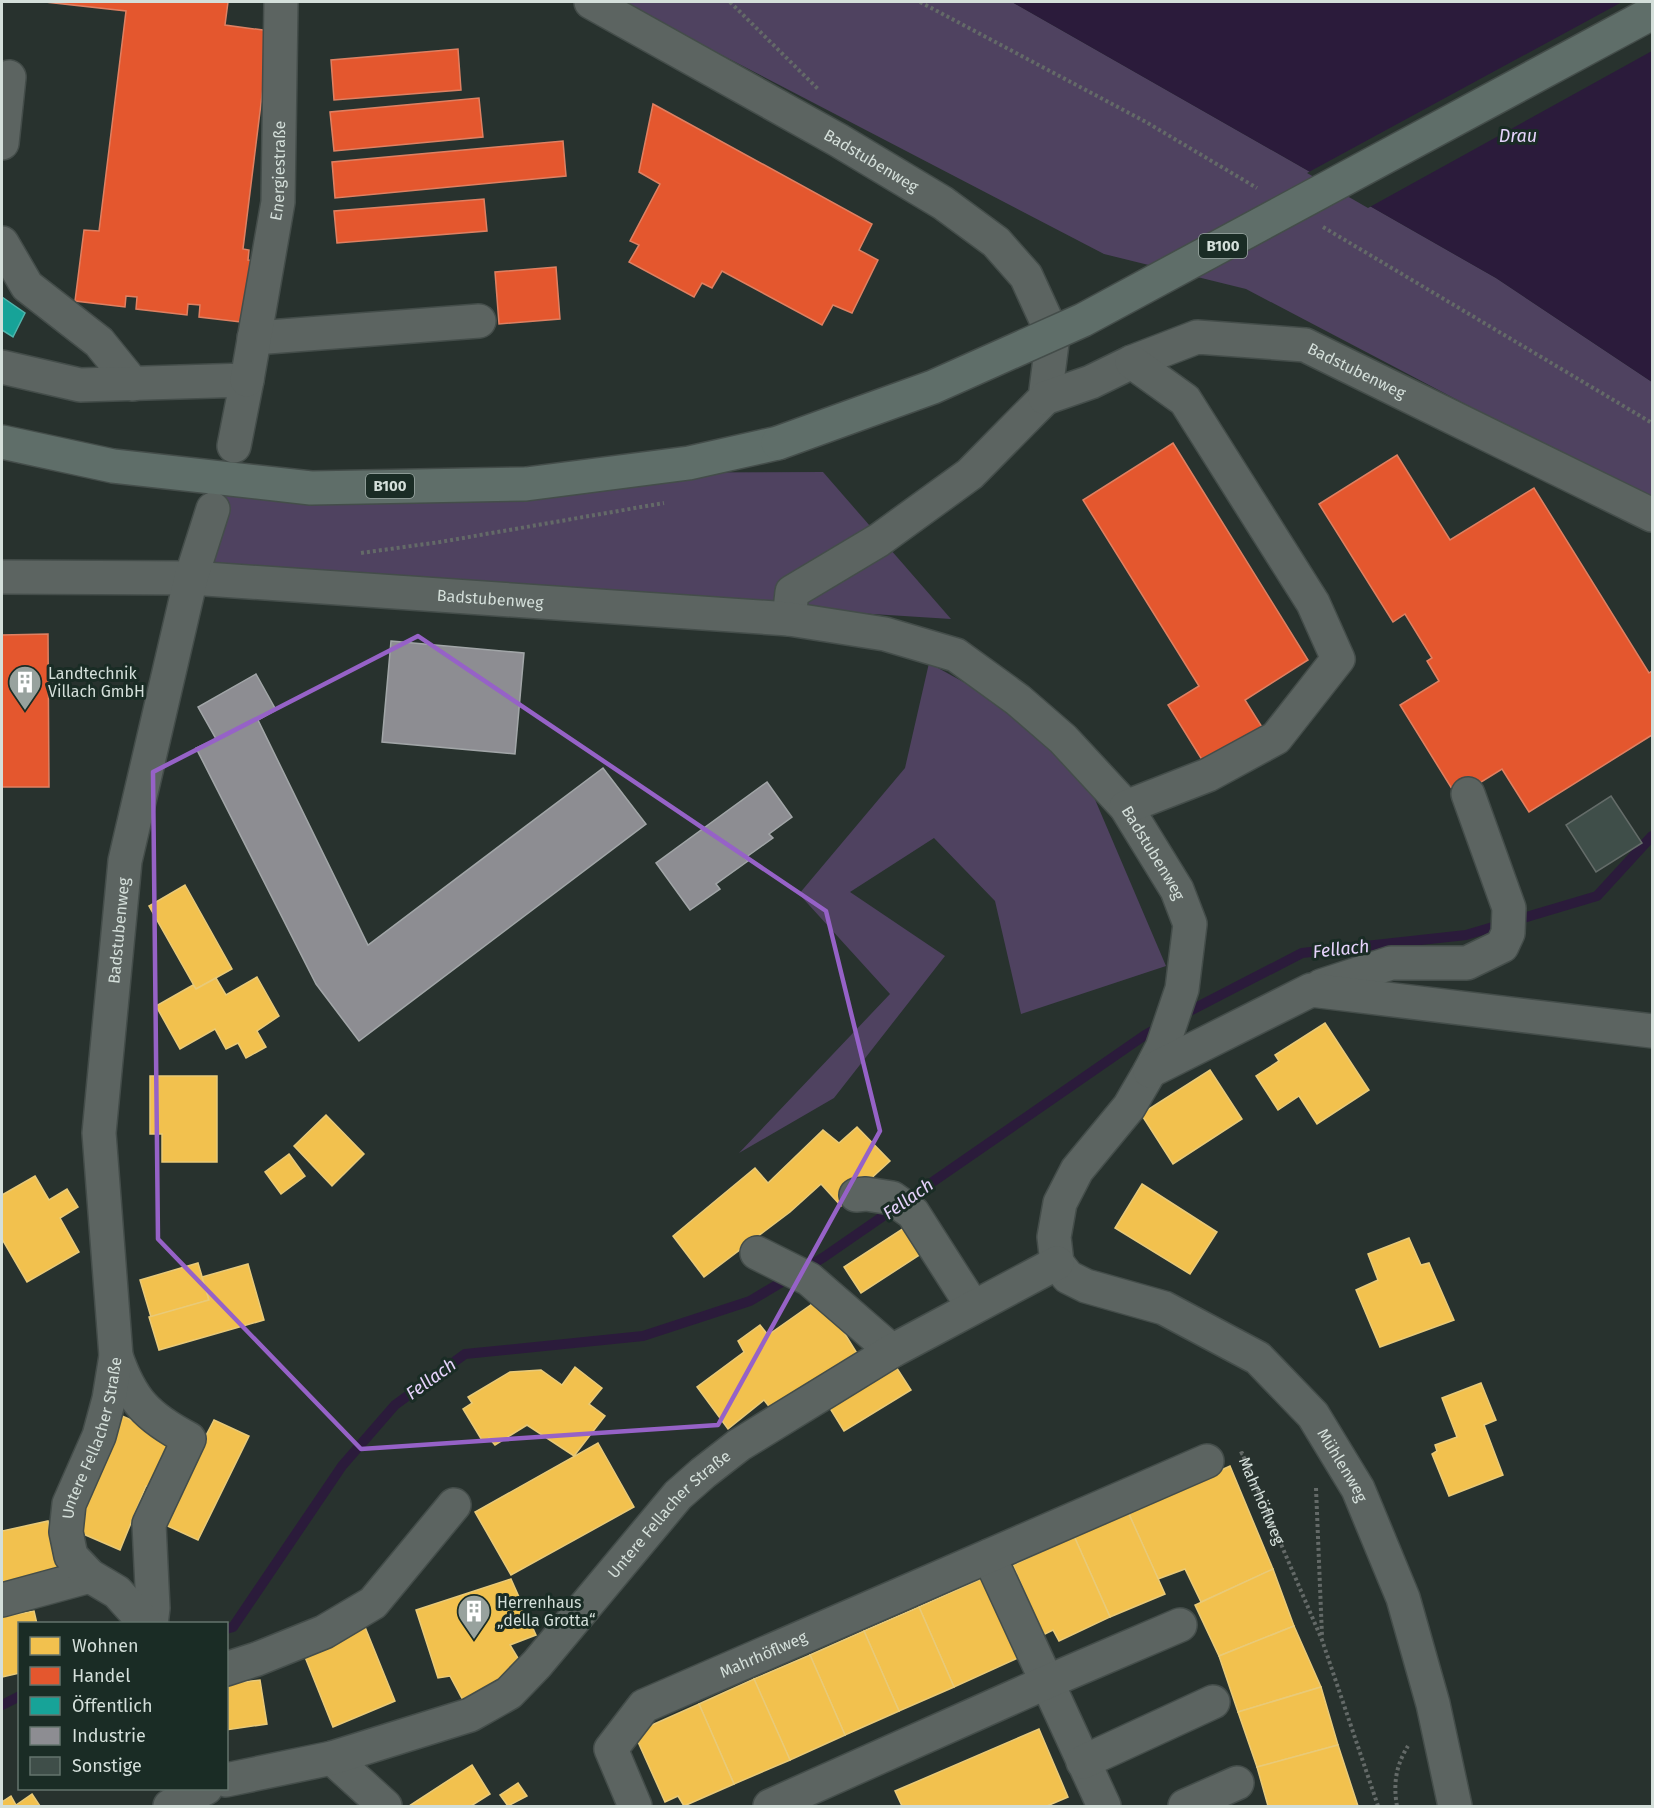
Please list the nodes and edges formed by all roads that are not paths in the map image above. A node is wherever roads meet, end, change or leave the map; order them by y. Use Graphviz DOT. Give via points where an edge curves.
graph roads {
  1 [pos="281,2"];
  2 [pos="591,2"];
  3 [pos="1653,13"];
  4 [pos="9,77"];
  5 [pos="2,143"];
  6 [pos="2,243"];
  7 [pos="479,321"];
  8 [pos="254,338"];
  9 [pos="1132,362"];
  10 [pos="2,367"];
  11 [pos="247,380"];
  12 [pos="134,384"];
  13 [pos="1046,398"];
  14 [pos="2,442"];
  15 [pos="234,446"];
  16 [pos="213,509"];
  17 [pos="1653,515"];
  18 [pos="2,577"];
  19 [pos="191,578"];
  20 [pos="789,619"];
  21 [pos="1467,794"];
  22 [pos="1126,807"];
  23 [pos="1311,990"];
  24 [pos="1653,1031"];
  25 [pos="1156,1060"];
  26 [pos="856,1195"];
  27 [pos="1057,1263"];
  28 [pos="784,1266"];
  29 [pos="110,1290"];
  30 [pos="973,1307"];
  31 [pos="892,1351"];
  32 [pos="116,1356"];
  33 [pos="1207,1461"];
  34 [pos="454,1505"];
  35 [pos="989,1556"];
  36 [pos="90,1576"];
  37 [pos="2,1600"];
  38 [pos="145,1622"];
  39 [pos="151,1622"];
  40 [pos="1179,1625"];
  41 [pos="228,1668"];
  42 [pos="1047,1682"];
  43 [pos="1213,1702"];
  44 [pos="332,1758"];
  45 [pos="1083,1762"];
  46 [pos="228,1780"];
  47 [pos="1237,1783"];
  48 [pos="202,1790"];
  49 [pos="170,1806"];
  50 [pos="385,1806"];
  51 [pos="635,1806"];
  52 [pos="770,1806"];
  53 [pos="1104,1806"];
  54 [pos="1185,1806"];
  55 [pos="1455,1806"];
  1 -- 8 [label="street, Energiestraße" via="278,202"];
  2 -- 13 [label="street, Badstubenweg" via="838,140 943,203 996,242 1026,276 1053,335"];
  3 -- 14 [label="main road, B100, bridge" via="1083,320 933,387 778,443 689,463 526,484 311,488 113,466"];
  4 -- 5 [label="street"];
  6 -- 12 [label="street" via="27,286 99,342"];
  7 -- 8 [label="street"];
  8 -- 11 [label="street, Energiestraße"];
  9 -- 13 [label="street, Badstubenweg"];
  9 -- 17 [label="street, Badstubenweg" via="1197,338 1305,345"];
  9 -- 22 [label="street" via="1185,400 1313,603 1338,659 1276,738 1208,775"];
  10 -- 12 [label="street" via="80,385"];
  11 -- 12 [label="street"];
  11 -- 15 [label="street, Energiestraße"];
  13 -- 20 [label="street, Badstubenweg" via="970,474 879,540 792,592"];
  16 -- 19 [label="street"];
  18 -- 19 [label="street, Badstubenweg"];
  19 -- 20 [label="street, Badstubenweg"];
  19 -- 29 [label="street, Badstubenweg" via="125,861 99,1134"];
  20 -- 22 [label="street, Badstubenweg" via="885,634 956,655 1054,731"];
  21 -- 23 [label="street" via="1509,921 1502,946 1467,963 1391,963"];
  22 -- 25 [label="street, Badstubenweg" via="1177,890 1190,924 1182,989"];
  23 -- 24 [label="street"];
  23 -- 25 [label="street"];
  25 -- 27 [label="street, Badstubenweg" via="1129,1107 1077,1170 1060,1203 1054,1237"];
  26 -- 30 [label="street" via="866,1194 903,1206"];
  27 -- 30 [label="street, Untere Fellacher Straße"];
  27 -- 55 [label="street, Mühlenweg" via="1068,1277 1086,1286 1164,1308 1258,1358 1313,1415 1358,1488 1402,1598 1433,1704"];
  28 -- 31 [label="street"];
  29 -- 32 [label="street, Untere Fellacher Straße"];
  30 -- 31 [label="street, Untere Fellacher Straße"];
  31 -- 44 [label="street, Untere Fellacher Straße" via="739,1445 694,1480 509,1693 470,1714"];
  32 -- 36 [label="street, Untere Fellacher Straße" via="99,1436 69,1504 66,1532 71,1556"];
  32 -- 39 [label="street" via="123,1377 141,1405 189,1439 149,1524"];
  33 -- 35 [label="street, Mahrhöflweg"];
  34 -- 41 [label="street" via="373,1603 324,1632"];
  35 -- 42 [label="street"];
  35 -- 51 [label="street, Mahrhöflweg" via="644,1706 611,1749"];
  36 -- 37 [label="street"];
  36 -- 38 [label="street, Untere Fellacher Straße" via="117,1592"];
  40 -- 42 [label="street"];
  42 -- 45 [label="street"];
  42 -- 52 [label="street"];
  43 -- 45 [label="street"];
  44 -- 46 [label="street, Untere Fellacher Straße"];
  44 -- 50 [label="street"];
  45 -- 53 [label="street"];
  47 -- 54 [label="street"];
  48 -- 49 [label="street"];
}
